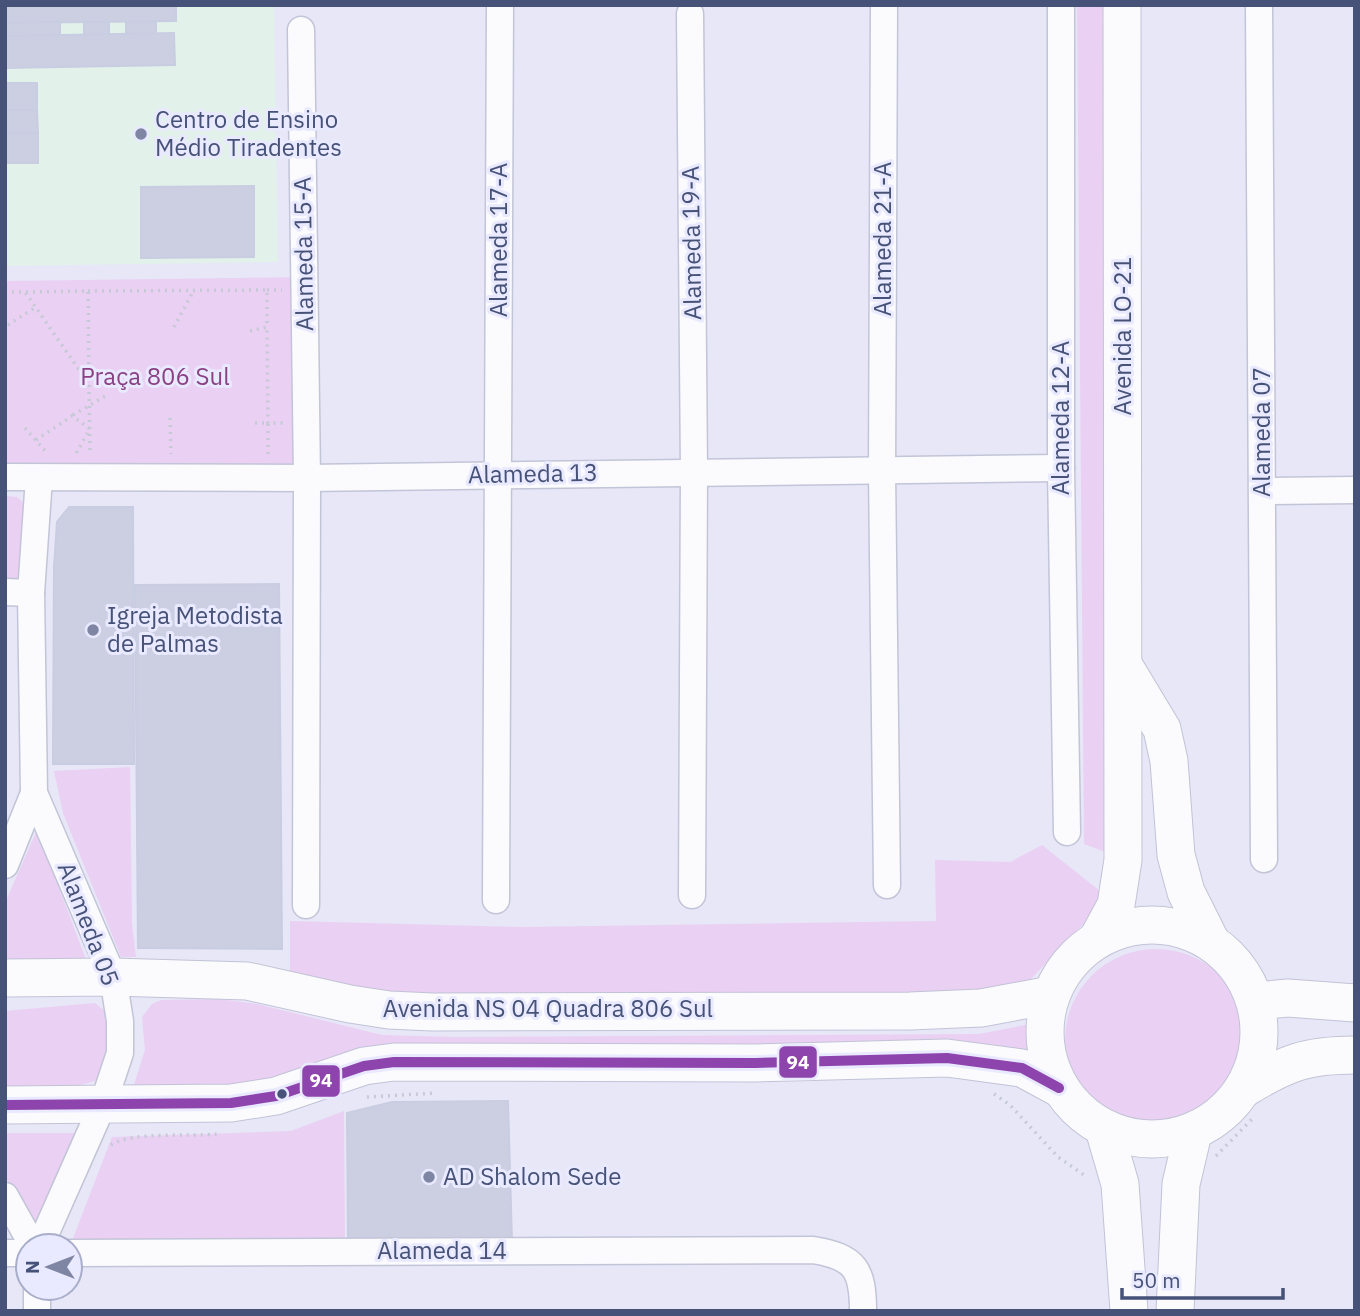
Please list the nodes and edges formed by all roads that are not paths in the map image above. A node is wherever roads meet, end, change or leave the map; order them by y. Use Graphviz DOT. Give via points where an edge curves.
graph roads {
  1 [pos="500,5"];
  2 [pos="884,5"];
  3 [pos="1061,5"];
  4 [pos="1122,5"];
  5 [pos="1259,5"];
  6 [pos="690,14"];
  7 [pos="302,30"];
  8 [pos="45,468"];
  9 [pos="1061,468"];
  10 [pos="695,471"];
  11 [pos="882,472"];
  12 [pos="497,474"];
  13 [pos="5,477"];
  14 [pos="307,478"];
  15 [pos="1263,491"];
  16 [pos="1355,491"];
  17 [pos="18,592"];
  18 [pos="1124,666"];
  19 [pos="34,793"];
  20 [pos="1067,832"];
  21 [pos="1264,859"];
  22 [pos="5,865"];
  23 [pos="887,885"];
  24 [pos="692,895"];
  25 [pos="496,900"];
  26 [pos="306,905"];
  27 [pos="1098,938"];
  28 [pos="1210,940"];
  29 [pos="113,977"];
  30 [pos="5,978"];
  31 [pos="1051,995"];
  32 [pos="1256,1001"];
  33 [pos="1355,1003"];
  34 [pos="1355,1055"];
  35 [pos="1059,1088"];
  36 [pos="1253,1099"];
  37 [pos="103,1104"];
  38 [pos="5,1105"];
  39 [pos="1104,1129"];
  40 [pos="1201,1147"];
  41 [pos="5,1196"];
  42 [pos="25,1232"];
  43 [pos="46,1232"];
  44 [pos="84,1252"];
  45 [pos="863,1311"];
  46 [pos="1129,1311"];
  47 [pos="1175,1311"];
  1 -- 12 [label="street, Alameda 17-A"];
  2 -- 11 [label="street, Alameda 21-A"];
  3 -- 9 [label="street, Alameda 12-A"];
  4 -- 18 [label="street, Avenida LO-21"];
  5 -- 15 [label="street, Alameda 07"];
  6 -- 10 [label="street, Alameda 19-A"];
  7 -- 14 [label="street, Alameda 15-A"];
  8 -- 13 [label="street, Alameda 13"];
  8 -- 14 [label="street, Alameda 13"];
  8 -- 17 [label="street"];
  9 -- 11 [label="street, Alameda 13"];
  9 -- 20 [label="street, Alameda 12-A"];
  10 -- 11 [label="street, Alameda 13"];
  10 -- 12 [label="street, Alameda 13"];
  10 -- 24 [label="street, Alameda 19-A"];
  11 -- 23 [label="street, Alameda 21-A"];
  12 -- 14 [label="street, Alameda 13"];
  12 -- 25 [label="street, Alameda 17-A"];
  14 -- 26 [label="street, Alameda 15-A"];
  15 -- 16 [label="street"];
  15 -- 21 [label="street, Alameda 07"];
  17 -- 19 [label="street"];
  18 -- 27 [label="street, Avenida LO-21" via="1121,887"];
  18 -- 28 [label="street" via="1162,729 1176,855 1186,892"];
  19 -- 22 [label="street"];
  19 -- 29 [label="street, Alameda 05"];
  27 -- 28 [label="street" via="1135,925 1174,925"];
  27 -- 31 [label="street" via="1069,962"];
  28 -- 32 [label="street" via="1238,966"];
  29 -- 30 [label="street, Avenida NS 04 Quadra 806 Sul"];
  29 -- 31 [label="street, Avenida NS 04 Quadra 806 Sul" via="247,981 350,1004 432,1012 909,1012 981,1008"];
  29 -- 37 [label="street, Alameda 05" via="120,1054"];
  31 -- 35 [label="street" via="1044,1026"];
  32 -- 33 [label="street" via="1288,998"];
  32 -- 36 [label="street" via="1260,1046"];
  34 -- 36 [label="street" via="1323,1055 1284,1065"];
  35 -- 37 [label="street" via="1022,1068 947,1058 755,1063 394,1062 231,1104"];
  35 -- 39 [label="street" via="1079,1112"];
  36 -- 40 [label="street" via="1222,1115"];
  37 -- 38 [label="street"];
  37 -- 43 [label="street, Alameda 05"];
  39 -- 40 [label="street" via="1132,1139"];
  39 -- 46 [label="street" via="1120,1184"];
  40 -- 47 [label="street" via="1181,1184"];
  41 -- 42 [label="street"];
  44 -- 45 [label="street, Alameda 14" via="813,1250 845,1258 856,1268 863,1287"];
}
